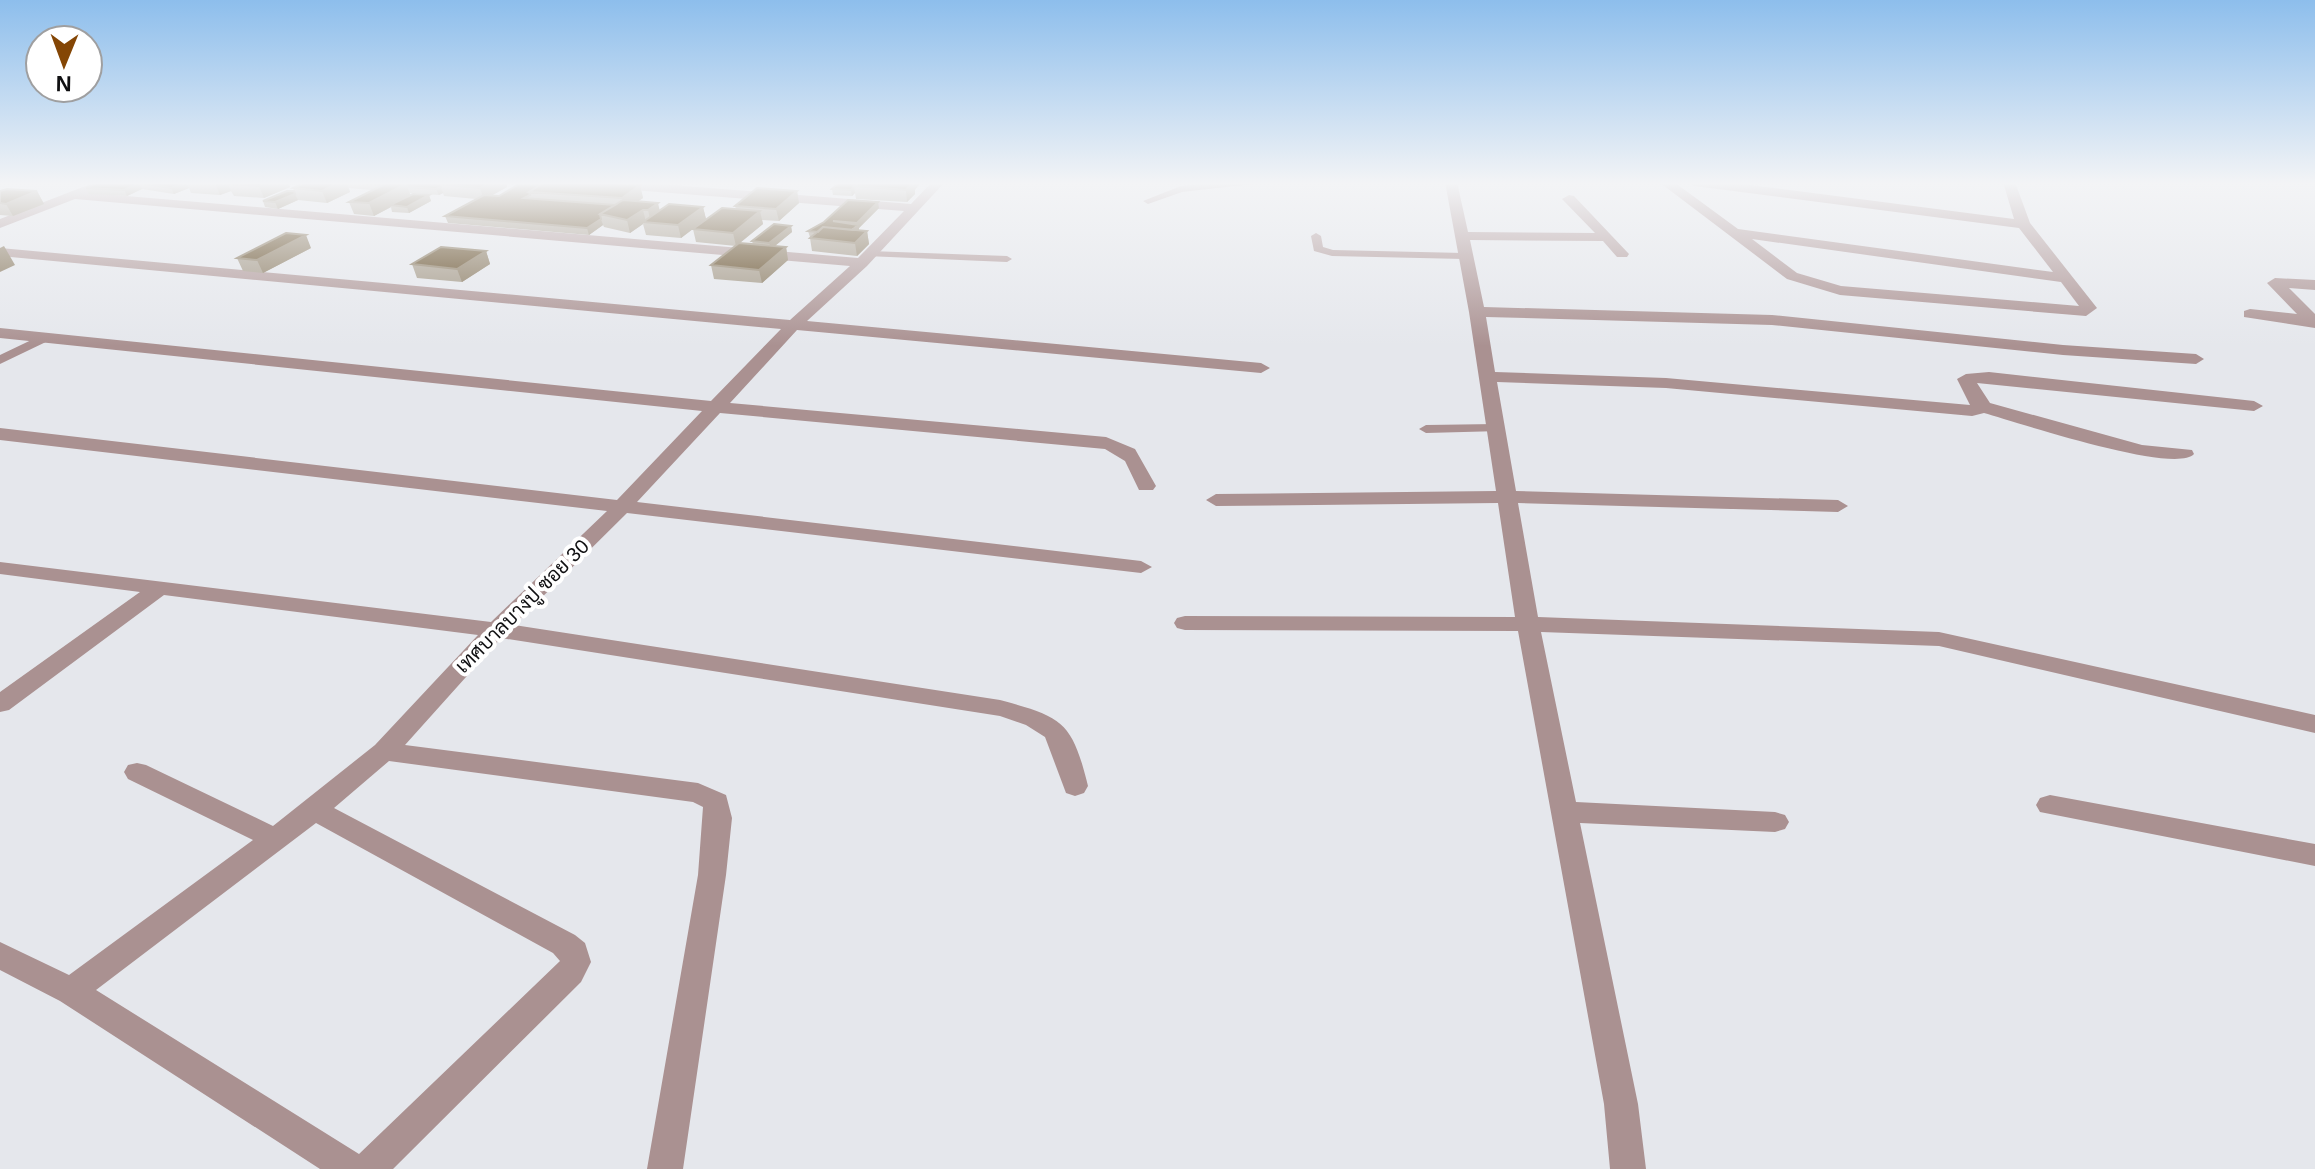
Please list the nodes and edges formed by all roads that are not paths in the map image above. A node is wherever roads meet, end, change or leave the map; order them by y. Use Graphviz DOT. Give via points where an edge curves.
graph roads {
  1 [pos="1316,236"];
  2 [pos="588,237"];
  3 [pos="887,237"];
  4 [pos="1460,237"];
  5 [pos="1607,237"];
  6 [pos="1736,237"];
  7 [pos="1763,237"];
  8 [pos="2032,237"];
  9 [pos="1462,246"];
  10 [pos="0,252"];
  11 [pos="1622,254"];
  12 [pos="866,259"];
  13 [pos="1007,259"];
  14 [pos="2063,278"];
  15 [pos="2315,285"];
  16 [pos="1477,312"];
  17 [pos="2250,314"];
  18 [pos="2314,321"];
  19 [pos="791,327"];
  20 [pos="0,333"];
  21 [pos="46,337"];
  22 [pos="2196,359"];
  23 [pos="0,360"];
  24 [pos="1261,368"];
  25 [pos="1488,377"];
  26 [pos="2254,406"];
  27 [pos="716,407"];
  28 [pos="1983,407"];
  29 [pos="1496,428"];
  30 [pos="1426,429"];
  31 [pos="0,434"];
  32 [pos="2185,454"];
  33 [pos="1146,486"];
  34 [pos="1508,497"];
  35 [pos="1216,500"];
  36 [pos="1838,506"];
  37 [pos="621,508"];
  38 [pos="1141,567"];
  39 [pos="0,568"];
  40 [pos="160,588"];
  41 [pos="1185,623"];
  42 [pos="1528,624"];
  43 [pos="496,630"];
  44 [pos="0,704"];
  45 [pos="2315,724"];
  46 [pos="384,751"];
  47 [pos="137,772"];
  48 [pos="1075,786"];
  49 [pos="2050,805"];
  50 [pos="314,810"];
  51 [pos="1566,812"];
  52 [pos="1775,822"];
  53 [pos="276,839"];
  54 [pos="2315,855"];
  55 [pos="0,955"];
  56 [pos="71,991"];
  57 [pos="351,1169"];
  58 [pos="368,1169"];
  59 [pos="665,1169"];
  60 [pos="1628,1169"];
  1 -- 9 [label="lane" via="1318,249 1332,253"];
  2 -- 12 [label="street"];
  3 -- 12 [label="street, เทศบาลบางปู ซอย 30"];
  4 -- 9 [label="street"];
  5 -- 9 [label="street"];
  5 -- 11 [label="street"];
  6 -- 14 [label="street" via="1792,276 1840,290 2086,311 2089,308"];
  7 -- 14 [label="street"];
  8 -- 14 [label="street"];
  9 -- 16 [label="street"];
  10 -- 19 [label="street"];
  12 -- 13 [label="lane"];
  12 -- 19 [label="street, เทศบาลบางปู ซอย 30"];
  15 -- 18 [label="street" via="2275,283"];
  16 -- 22 [label="street" via="1772,320"];
  16 -- 25 [label="street"];
  17 -- 18 [label="street"];
  19 -- 24 [label="street"];
  19 -- 27 [label="street, เทศบาลบางปู ซอย 30"];
  20 -- 21 [label="street"];
  21 -- 23 [label="lane"];
  21 -- 27 [label="street"];
  25 -- 28 [label="street" via="1666,383 1972,411"];
  25 -- 29 [label="street"];
  26 -- 28 [label="street" via="1989,377 1966,379"];
  27 -- 33 [label="street" via="1106,443 1130,452"];
  27 -- 37 [label="street, เทศบาลบางปู ซอย 30"];
  28 -- 32 [label="street" via="2141,451"];
  29 -- 30 [label="lane"];
  29 -- 34 [label="street"];
  31 -- 37 [label="street"];
  34 -- 35 [label="street"];
  34 -- 36 [label="street"];
  34 -- 42 [label="street"];
  37 -- 38 [label="street"];
  37 -- 43 [label="street, เทศบาลบางปู ซอย 30"];
  39 -- 40 [label="street"];
  40 -- 43 [label="street"];
  40 -- 44 [label="street"];
  41 -- 42 [label="street"];
  42 -- 45 [label="street" via="1939,639"];
  42 -- 51 [label="street"];
  43 -- 46 [label="street, เทศบาลบางปู ซอย 30"];
  43 -- 48 [label="street" via="1038,718 1053,726 1066,745"];
  46 -- 50 [label="street, เทศบาลบางปู ซอย 30"];
  46 -- 59 [label="street" via="698,793 716,802 712,875"];
  47 -- 53 [label="street"];
  49 -- 54 [label="street"];
  50 -- 53 [label="street, เทศบาลบางปู ซอย 30"];
  50 -- 58 [label="street" via="564,944 576,962"];
  51 -- 52 [label="street"];
  51 -- 60 [label="street" via="1621,1104"];
  53 -- 56 [label="street, เทศบาลบางปู ซอย 30"];
  55 -- 56 [label="street"];
  56 -- 57 [label="street"];
}
